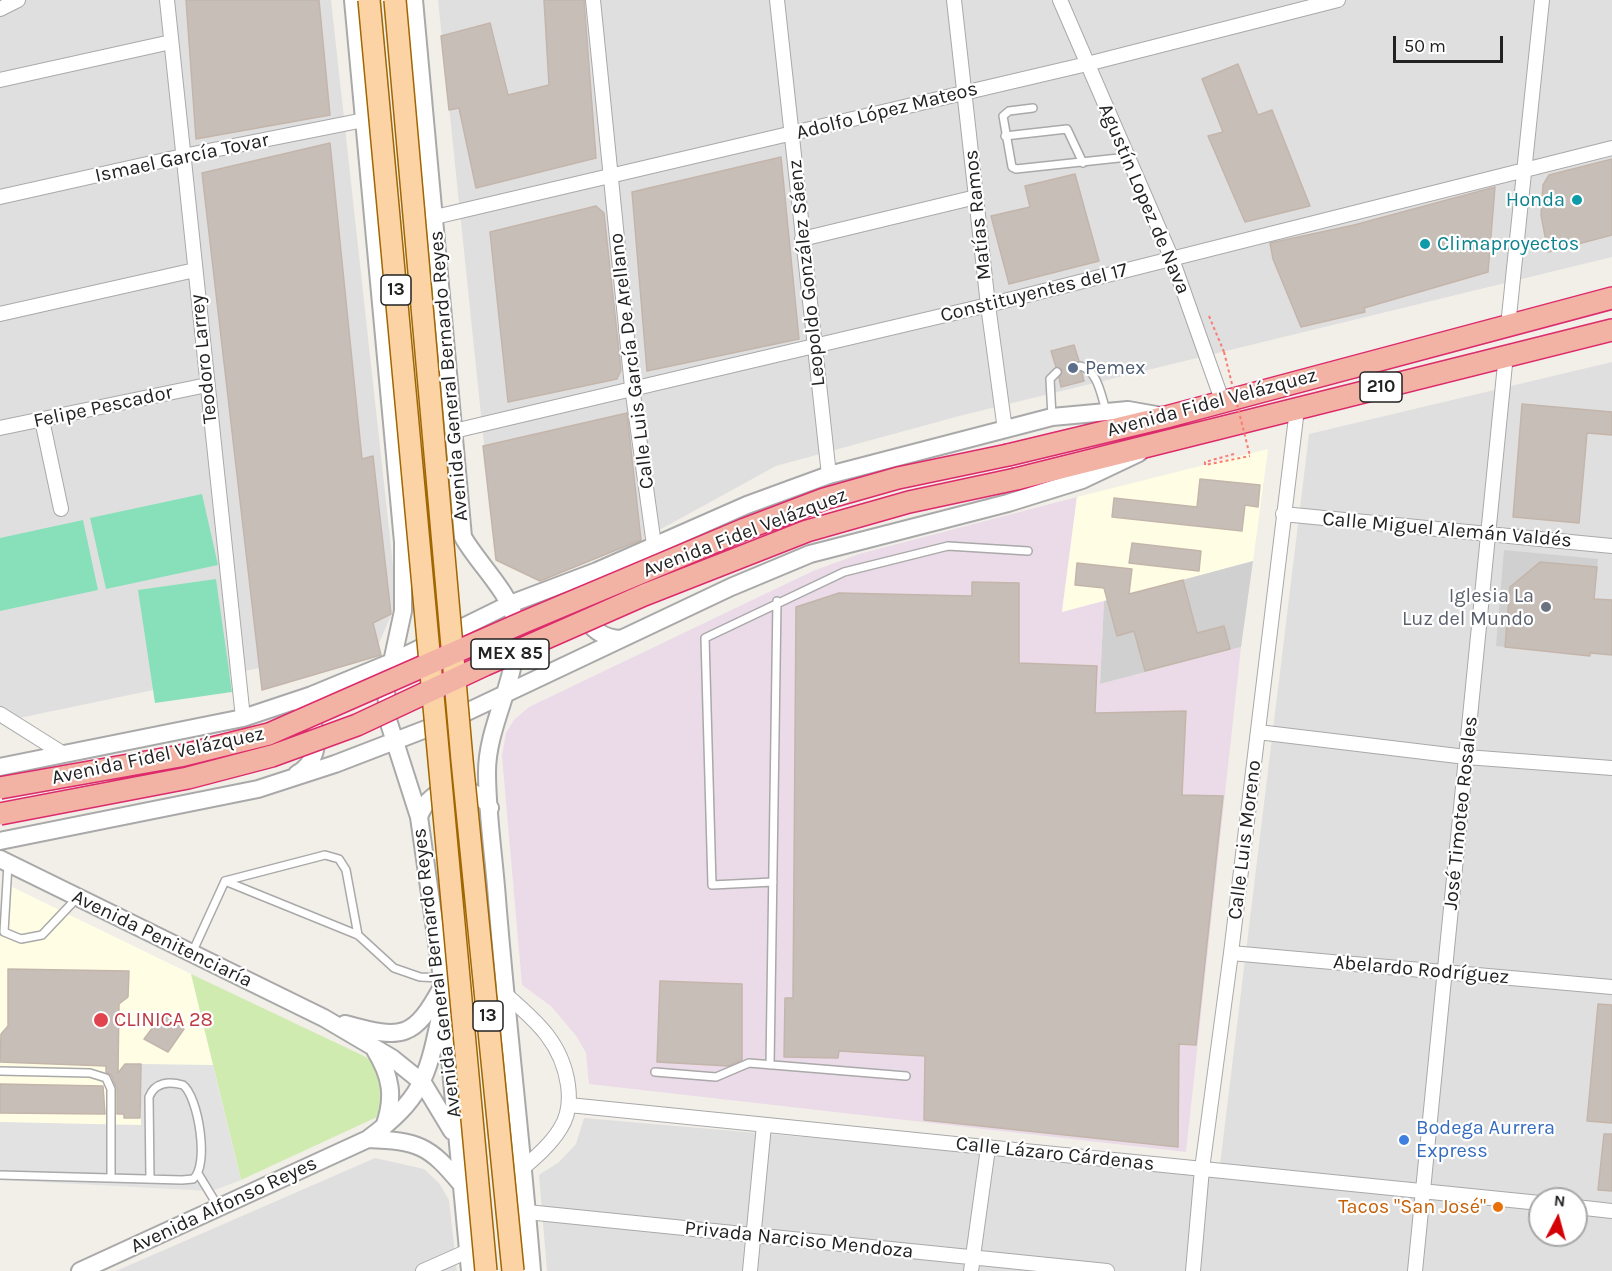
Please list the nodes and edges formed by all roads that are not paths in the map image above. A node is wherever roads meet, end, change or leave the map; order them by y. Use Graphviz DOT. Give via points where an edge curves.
graph roads {
  1 [pos="18,0"];
  2 [pos="167,0"];
  3 [pos="353,0"];
  4 [pos="369,0"];
  5 [pos="395,0"];
  6 [pos="414,0"];
  7 [pos="593,0"];
  8 [pos="777,0"];
  9 [pos="954,0"];
  10 [pos="1060,0"];
  11 [pos="1338,0"];
  12 [pos="1542,0"];
  13 [pos="0,9"];
  14 [pos="171,42"];
  15 [pos="1087,64"];
  16 [pos="0,80"];
  17 [pos="965,92"];
  18 [pos="1033,108"];
  19 [pos="364,120"];
  20 [pos="792,134"];
  21 [pos="1005,136"];
  22 [pos="1612,148"];
  23 [pos="183,156"];
  24 [pos="1128,157"];
  25 [pos="1083,163"];
  26 [pos="1524,170"];
  27 [pos="612,177"];
  28 [pos="0,197"];
  29 [pos="976,197"];
  30 [pos="435,217"];
  31 [pos="802,239"];
  32 [pos="1172,259"];
  33 [pos="195,270"];
  34 [pos="1612,298"];
  35 [pos="987,305"];
  36 [pos="0,314"];
  37 [pos="1508,326"];
  38 [pos="1612,330"];
  39 [pos="814,346"];
  40 [pos="1506,354"];
  41 [pos="1080,366"];
  42 [pos="1057,372"];
  43 [pos="207,386"];
  44 [pos="632,387"];
  45 [pos="1222,400"];
  46 [pos="1297,409"];
  47 [pos="1106,410"];
  48 [pos="1052,417"];
  49 [pos="1166,417"];
  50 [pos="42,420"];
  51 [pos="0,428"];
  52 [pos="1005,430"];
  53 [pos="454,431"];
  54 [pos="1150,447"];
  55 [pos="1008,455"];
  56 [pos="829,475"];
  57 [pos="1016,479"];
  58 [pos="61,509"];
  59 [pos="1283,514"];
  60 [pos="1488,536"];
  61 [pos="463,537"];
  62 [pos="403,542"];
  63 [pos="654,545"];
  64 [pos="1612,546"];
  65 [pos="1028,551"];
  66 [pos="597,571"];
  67 [pos="777,601"];
  68 [pos="510,604"];
  69 [pos="621,639"];
  70 [pos="392,662"];
  71 [pos="504,694"];
  72 [pos="289,702"];
  73 [pos="0,714"];
  74 [pos="243,718"];
  75 [pos="1258,732"];
  76 [pos="395,741"];
  77 [pos="62,753"];
  78 [pos="1466,757"];
  79 [pos="0,768"];
  80 [pos="1612,768"];
  81 [pos="294,776"];
  82 [pos="0,788"];
  83 [pos="490,808"];
  84 [pos="0,814"];
  85 [pos="419,816"];
  86 [pos="0,841"];
  87 [pos="4,861"];
  88 [pos="225,880"];
  89 [pos="773,882"];
  90 [pos="77,897"];
  91 [pos="358,936"];
  92 [pos="192,953"];
  93 [pos="1231,953"];
  94 [pos="1445,973"];
  95 [pos="443,987"];
  96 [pos="1612,987"];
  97 [pos="504,993"];
  98 [pos="324,1018"];
  99 [pos="375,1049"];
  100 [pos="770,1065"];
  101 [pos="0,1071"];
  102 [pos="655,1072"];
  103 [pos="906,1076"];
  104 [pos="423,1083"];
  105 [pos="569,1105"];
  106 [pos="764,1125"];
  107 [pos="384,1127"];
  108 [pos="368,1139"];
  109 [pos="457,1140"];
  110 [pos="988,1148"];
  111 [pos="522,1169"];
  112 [pos="1202,1169"];
  113 [pos="199,1174"];
  114 [pos="0,1175"];
  115 [pos="111,1178"];
  116 [pos="150,1179"];
  117 [pos="462,1184"];
  118 [pos="1423,1192"];
  119 [pos="1528,1202"];
  120 [pos="219,1208"];
  121 [pos="1588,1208"];
  122 [pos="1612,1211"];
  123 [pos="527,1212"];
  124 [pos="755,1235"];
  125 [pos="468,1251"];
  126 [pos="971,1264"];
  127 [pos="80,1271"];
  128 [pos="423,1271"];
  129 [pos="470,1271"];
  130 [pos="486,1271"];
  131 [pos="513,1271"];
  132 [pos="532,1271"];
  133 [pos="750,1271"];
  134 [pos="1107,1271"];
  135 [pos="1193,1271"];
  136 [pos="1415,1271"];
  1 -- 13 [label="street"];
  2 -- 14 [label="street, Teodoro Larrey"];
  3 -- 19 [label="street, Avenida General Bernardo Reyes"];
  4 -- 130 [label="main road, Avenida General Bernardo Reyes / 13, bridge"];
  5 -- 131 [label="main road, Avenida General Bernardo Reyes / 13, bridge" via="462,760"];
  6 -- 30 [label="street, Avenida General Bernardo Reyes"];
  7 -- 27 [label="street, Calle Luis García De Arellano"];
  8 -- 20 [label="street, Leopoldo González Sáenz"];
  9 -- 17 [label="street, Matías Ramos"];
  10 -- 15 [label="street, Agustín Lopez de Nava"];
  11 -- 15 [label="street, Adolfo López Mateos"];
  12 -- 26 [label="street"];
  14 -- 16 [label="street"];
  14 -- 23 [label="street, Teodoro Larrey"];
  15 -- 17 [label="street, Adolfo López Mateos"];
  15 -- 24 [label="street, Agustín Lopez de Nava"];
  17 -- 20 [label="street, Adolfo López Mateos"];
  17 -- 29 [label="street, Matías Ramos"];
  18 -- 21 [label="lane" via="1005,112"];
  19 -- 23 [label="street, Ismael García Tovar"];
  19 -- 62 [label="street, Avenida General Bernardo Reyes"];
  20 -- 27 [label="street, Adolfo López Mateos"];
  20 -- 31 [label="street, Leopoldo González Sáenz"];
  21 -- 25 [label="lane" via="1067,129"];
  21 -- 25 [label="lane" via="1010,163 1016,169"];
  22 -- 26 [label="street, Constituyentes del 17"];
  23 -- 28 [label="street, Ismael García Tovar"];
  23 -- 33 [label="street, Teodoro Larrey"];
  24 -- 25 [label="lane"];
  24 -- 32 [label="street, Agustín Lopez de Nava"];
  26 -- 32 [label="street, Constituyentes del 17"];
  26 -- 37 [label="street"];
  27 -- 30 [label="street, Adolfo López Mateos"];
  27 -- 44 [label="street, Calle Luis García De Arellano"];
  29 -- 31 [label="street"];
  29 -- 35 [label="street, Matías Ramos"];
  30 -- 53 [label="street, Avenida General Bernardo Reyes"];
  31 -- 39 [label="street, Leopoldo González Sáenz"];
  32 -- 35 [label="street, Constituyentes del 17"];
  32 -- 45 [label="street, Agustín Lopez de Nava"];
  33 -- 36 [label="street"];
  33 -- 43 [label="street, Teodoro Larrey"];
  34 -- 37 [label="highway, Avenida Fidel Velázquez / 210"];
  35 -- 39 [label="street, Constituyentes del 17"];
  35 -- 52 [label="street, Matías Ramos"];
  37 -- 45 [label="highway, Avenida Fidel Velázquez / 210"];
  38 -- 40 [label="highway, Avenida Fidel Velázquez / 210"];
  39 -- 44 [label="street, Constituyentes del 17"];
  39 -- 56 [label="street, Leopoldo González Sáenz"];
  40 -- 46 [label="highway, Avenida Fidel Velázquez / 210"];
  40 -- 60 [label="street, José Timoteo Rosales"];
  41 -- 47 [label="lane" via="1093,375"];
  42 -- 48 [label="lane" via="1050,379"];
  43 -- 50 [label="street, Felipe Pescador"];
  43 -- 74 [label="street, Teodoro Larrey"];
  44 -- 53 [label="street, Constituyentes del 17"];
  44 -- 63 [label="street, Calle Luis García De Arellano"];
  45 -- 49 [label="highway, Avenida Fidel Velázquez / 210"];
  46 -- 54 [label="highway, Avenida Fidel Velázquez / 210"];
  46 -- 59 [label="street, Calle Luis Moreno"];
  47 -- 48 [label="street"];
  47 -- 49 [label="street"];
  48 -- 52 [label="street"];
  49 -- 55 [label="highway, Avenida Fidel Velázquez / 210"];
  50 -- 51 [label="street, Felipe Pescador"];
  50 -- 58 [label="street"];
  52 -- 56 [label="street"];
  53 -- 61 [label="street, Avenida General Bernardo Reyes"];
  54 -- 57 [label="highway, Avenida Fidel Velázquez / 210"];
  54 -- 69 [label="street" via="1082,480 810,554"];
  55 -- 82 [label="highway, Avenida Fidel Velázquez / MEX 85, bridge" via="898,478 804,506 524,622 269,734 180,756"];
  56 -- 63 [label="street"];
  57 -- 84 [label="highway, Avenida Fidel Velázquez / MEX 85, bridge" via="909,502 796,536 644,595 321,740 188,778"];
  59 -- 60 [label="street, Calle Miguel Alemán Valdés"];
  59 -- 75 [label="street, Calle Luis Moreno"];
  60 -- 64 [label="street, Calle Miguel Alemán Valdés"];
  60 -- 78 [label="street, José Timoteo Rosales"];
  61 -- 62 [label="street" via="450,553 429,559"];
  61 -- 68 [label="street, Avenida General Bernardo Reyes"];
  62 -- 70 [label="street, Avenida General Bernardo Reyes" via="403,611"];
  63 -- 66 [label="street"];
  65 -- 67 [label="lane" via="940,547 844,572"];
  66 -- 68 [label="street"];
  66 -- 69 [label="street" via="582,595 584,614 594,630"];
  67 -- 89 [label="lane"];
  67 -- 89 [label="lane" via="705,638 712,885"];
  68 -- 70 [label="street"];
  68 -- 71 [label="street, Avenida General Bernardo Reyes" via="516,638"];
  69 -- 71 [label="street"];
  70 -- 72 [label="street"];
  70 -- 76 [label="street, Avenida General Bernardo Reyes" via="386,702"];
  71 -- 76 [label="street"];
  71 -- 83 [label="street, Avenida General Bernardo Reyes" via="490,736"];
  72 -- 74 [label="street"];
  72 -- 81 [label="street" via="311,720 316,738 308,765"];
  73 -- 77 [label="street"];
  74 -- 77 [label="street"];
  75 -- 78 [label="street"];
  75 -- 93 [label="street, Calle Luis Moreno"];
  76 -- 81 [label="street"];
  76 -- 85 [label="street, Avenida General Bernardo Reyes"];
  77 -- 79 [label="street"];
  78 -- 80 [label="street"];
  78 -- 94 [label="street, José Timoteo Rosales"];
  81 -- 86 [label="street" via="258,789"];
  83 -- 85 [label="street" via="473,791 450,789 429,798"];
  83 -- 97 [label="street, Avenida General Bernardo Reyes"];
  85 -- 95 [label="street, Avenida General Bernardo Reyes"];
  87 -- 90 [label="street, Avenida Penitenciaría"];
  87 -- 90 [label="lane" via="4,932 21,939 42,935"];
  88 -- 91 [label="lane"];
  88 -- 91 [label="lane" via="325,855 339,859 346,870"];
  88 -- 92 [label="lane"];
  89 -- 100 [label="lane"];
  90 -- 92 [label="street, Avenida Penitenciaría"];
  91 -- 95 [label="lane" via="394,968"];
  92 -- 98 [label="street, Avenida Penitenciaría"];
  93 -- 94 [label="street, Abelardo Rodríguez"];
  93 -- 112 [label="street, Calle Luis Moreno"];
  94 -- 96 [label="street, Abelardo Rodríguez"];
  94 -- 118 [label="street, José Timoteo Rosales"];
  95 -- 98 [label="street, Avenida Penitenciaría" via="421,1020 403,1033 377,1032"];
  95 -- 104 [label="street, Avenida Alfonso Reyes"];
  95 -- 109 [label="street, Avenida General Bernardo Reyes"];
  97 -- 105 [label="street" via="553,1040 566,1071"];
  97 -- 111 [label="street, Avenida General Bernardo Reyes"];
  98 -- 99 [label="street, Avenida Penitenciaría"];
  99 -- 104 [label="street, Avenida Penitenciaría"];
  99 -- 107 [label="street" via="391,1085"];
  100 -- 102 [label="lane" via="749,1063 716,1077"];
  100 -- 103 [label="lane"];
  101 -- 115 [label="lane" via="90,1073 106,1078 111,1089"];
  104 -- 107 [label="street, Avenida Alfonso Reyes"];
  104 -- 109 [label="street, Avenida Penitenciaría"];
  105 -- 106 [label="street, Calle Lázaro Cárdenas"];
  105 -- 111 [label="street" via="562,1127"];
  106 -- 110 [label="street, Calle Lázaro Cárdenas"];
  106 -- 124 [label="street"];
  107 -- 108 [label="street, Avenida Alfonso Reyes"];
  108 -- 117 [label="street, Avenida Alfonso Reyes" via="422,1147 443,1162"];
  108 -- 120 [label="street, Avenida Alfonso Reyes"];
  109 -- 117 [label="street, Avenida General Bernardo Reyes"];
  110 -- 112 [label="street, Calle Lázaro Cárdenas"];
  110 -- 126 [label="street"];
  111 -- 123 [label="street, Avenida General Bernardo Reyes"];
  112 -- 118 [label="street, Calle Lázaro Cárdenas"];
  112 -- 135 [label="street, Calle Luis Moreno"];
  113 -- 116 [label="lane" via="188,1179"];
  113 -- 116 [label="lane" via="203,1158 193,1099 183,1085 169,1082 155,1087 149,1097"];
  113 -- 120 [label="lane"];
  114 -- 115 [label="lane"];
  115 -- 116 [label="lane"];
  117 -- 125 [label="street, Avenida General Bernardo Reyes"];
  118 -- 119 [label="street, Calle Lázaro Cárdenas"];
  118 -- 136 [label="street, José Timoteo Rosales"];
  120 -- 127 [label="street, Avenida Alfonso Reyes"];
  121 -- 122 [label="street"];
  123 -- 124 [label="street, Privada Narciso Mendoza"];
  123 -- 132 [label="street, Avenida General Bernardo Reyes"];
  124 -- 126 [label="street, Privada Narciso Mendoza"];
  124 -- 133 [label="street"];
  125 -- 128 [label="street"];
  125 -- 129 [label="street, Avenida General Bernardo Reyes"];
  126 -- 134 [label="street, Privada Narciso Mendoza"];
}
